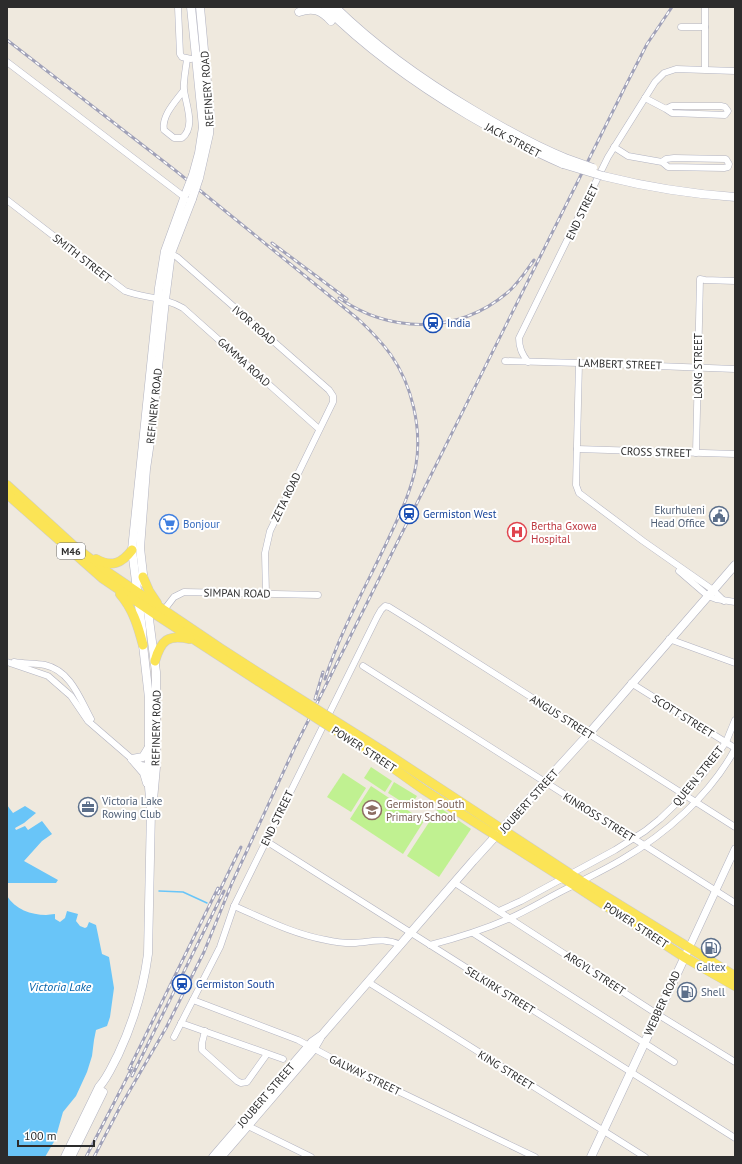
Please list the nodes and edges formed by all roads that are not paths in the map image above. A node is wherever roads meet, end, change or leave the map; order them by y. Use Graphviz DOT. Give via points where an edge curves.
graph roads {
  1 [pos="178,7"];
  2 [pos="191,7"];
  3 [pos="200,7"];
  4 [pos="325,7"];
  5 [pos="335,7"];
  6 [pos="706,7"];
  7 [pos="299,12"];
  8 [pos="681,27"];
  9 [pos="705,27"];
  10 [pos="363,42"];
  11 [pos="192,59"];
  12 [pos="205,59"];
  13 [pos="7,62"];
  14 [pos="705,69"];
  15 [pos="735,70"];
  16 [pos="184,90"];
  17 [pos="645,98"];
  18 [pos="666,109"];
  19 [pos="206,134"];
  20 [pos="530,146"];
  21 [pos="614,147"];
  22 [pos="726,159"];
  23 [pos="735,159"];
  24 [pos="662,162"];
  25 [pos="735,196"];
  26 [pos="188,198"];
  27 [pos="7,200"];
  28 [pos="168,252"];
  29 [pos="735,281"];
  30 [pos="161,300"];
  31 [pos="505,362"];
  32 [pos="528,362"];
  33 [pos="579,363"];
  34 [pos="697,367"];
  35 [pos="735,369"];
  36 [pos="331,406"];
  37 [pos="319,429"];
  38 [pos="148,435"];
  39 [pos="577,449"];
  40 [pos="696,453"];
  41 [pos="735,454"];
  42 [pos="7,485"];
  43 [pos="7,494"];
  44 [pos="74,546"];
  45 [pos="132,550"];
  46 [pos="735,565"];
  47 [pos="143,577"];
  48 [pos="115,587"];
  49 [pos="138,593"];
  50 [pos="710,593"];
  51 [pos="266,594"];
  52 [pos="318,595"];
  53 [pos="143,601"];
  54 [pos="735,602"];
  55 [pos="389,607"];
  56 [pos="148,609"];
  57 [pos="161,611"];
  58 [pos="146,628"];
  59 [pos="194,639"];
  60 [pos="669,639"];
  61 [pos="143,645"];
  62 [pos="7,658"];
  63 [pos="155,661"];
  64 [pos="7,662"];
  65 [pos="735,663"];
  66 [pos="363,666"];
  67 [pos="260,678"];
  68 [pos="71,683"];
  69 [pos="631,683"];
  70 [pos="65,690"];
  71 [pos="735,720"];
  72 [pos="94,725"];
  73 [pos="588,733"];
  74 [pos="726,742"];
  75 [pos="150,744"];
  76 [pos="735,749"];
  77 [pos="132,760"];
  78 [pos="153,767"];
  79 [pos="545,783"];
  80 [pos="149,787"];
  81 [pos="685,795"];
  82 [pos="696,802"];
  83 [pos="151,810"];
  84 [pos="735,827"];
  85 [pos="500,833"];
  86 [pos="633,838"];
  87 [pos="266,841"];
  88 [pos="644,845"];
  89 [pos="735,849"];
  90 [pos="567,876"];
  91 [pos="455,883"];
  92 [pos="577,883"];
  93 [pos="716,890"];
  94 [pos="735,903"];
  95 [pos="234,906"];
  96 [pos="498,912"];
  97 [pos="510,919"];
  98 [pos="412,933"];
  99 [pos="473,933"];
  100 [pos="401,945"];
  101 [pos="430,946"];
  102 [pos="689,948"];
  103 [pos="684,957"];
  104 [pos="735,976"];
  105 [pos="368,982"];
  106 [pos="735,986"];
  107 [pos="193,1000"];
  108 [pos="657,1014"];
  109 [pos="181,1023"];
  110 [pos="205,1031"];
  111 [pos="174,1037"];
  112 [pos="644,1043"];
  113 [pos="311,1048"];
  114 [pos="267,1054"];
  115 [pos="283,1059"];
  116 [pos="674,1062"];
  117 [pos="735,1062"];
  118 [pos="630,1072"];
  119 [pos="106,1080"];
  120 [pos="245,1125"];
  121 [pos="603,1131"];
  122 [pos="735,1138"];
  123 [pos="65,1157"];
  124 [pos="71,1157"];
  125 [pos="213,1157"];
  126 [pos="221,1157"];
  127 [pos="311,1157"];
  128 [pos="535,1157"];
  129 [pos="591,1157"];
  130 [pos="645,1157"];
  1 -- 11 [label="street" via="180,54"];
  2 -- 11 [label="main road, REFINERY ROAD"];
  3 -- 12 [label="main road, REFINERY ROAD"];
  4 -- 10 [label="main road, JACK STREET"];
  5 -- 20 [label="main road, JACK STREET" via="385,51 420,77"];
  6 -- 9 [label="street"];
  7 -- 10 [label="main road" via="309,9 320,11 342,30"];
  8 -- 9 [label="street"];
  9 -- 14 [label="street"];
  10 -- 20 [label="main road, JACK STREET" via="435,96 503,136"];
  11 -- 12 [label="street"];
  11 -- 16 [label="street"];
  11 -- 19 [label="main road, REFINERY ROAD"];
  12 -- 19 [label="main road, REFINERY ROAD" via="210,114"];
  13 -- 26 [label="street"];
  14 -- 15 [label="street"];
  14 -- 17 [label="street, END STREET" via="684,68 668,71 655,82"];
  16 -- 16 [label="street" via="189,127 182,138 174,138 164,130 164,123"];
  17 -- 18 [label="street"];
  17 -- 21 [label="street, END STREET"];
  18 -- 18 [label="street" via="672,106 721,106 726,107 728,111 725,115 700,115 672,113"];
  19 -- 26 [label="main road, REFINERY ROAD, bridge" via="199,153 196,177"];
  20 -- 25 [label="main road, JACK STREET, bridge" via="564,161 660,189"];
  21 -- 24 [label="street" via="628,156"];
  21 -- 32 [label="street, END STREET" via="519,338 519,348"];
  22 -- 23 [label="street"];
  22 -- 24 [label="street" via="666,158"];
  22 -- 24 [label="street" via="729,164 724,168 668,167"];
  26 -- 28 [label="main road, REFINERY ROAD"];
  27 -- 30 [label="street, SMITH STREET" via="117,285 134,294"];
  28 -- 30 [label="main road, REFINERY ROAD"];
  28 -- 36 [label="street, IVOR ROAD" via="329,390 333,399"];
  29 -- 34 [label="street, LONG STREET" via="701,280"];
  30 -- 37 [label="street, GAMMA ROAD" via="180,306"];
  30 -- 38 [label="main road, REFINERY ROAD"];
  31 -- 32 [label="street, LAMBERT STREET"];
  32 -- 33 [label="street, LAMBERT STREET"];
  33 -- 34 [label="street, LAMBERT STREET"];
  33 -- 39 [label="street"];
  34 -- 35 [label="street, LAMBERT STREET"];
  34 -- 40 [label="street, LONG STREET"];
  36 -- 37 [label="street, ZETA ROAD"];
  37 -- 51 [label="street, ZETA ROAD" via="270,531 266,553"];
  38 -- 45 [label="main road, REFINERY ROAD"];
  38 -- 47 [label="main road, REFINERY ROAD" via="140,548"];
  39 -- 40 [label="street, CROSS STREET"];
  39 -- 50 [label="street" via="576,485 579,493"];
  40 -- 41 [label="street, CROSS STREET"];
  42 -- 44 [label="main road, POWER STREET / M46"];
  43 -- 48 [label="main road, POWER STREET / M46"];
  44 -- 45 [label="main road" via="100,562 110,564 123,560"];
  44 -- 49 [label="main road, POWER STREET / M46"];
  45 -- 49 [label="main road, REFINERY ROAD"];
  46 -- 50 [label="main road, JOUBERT STREET"];
  47 -- 53 [label="main road, REFINERY ROAD"];
  47 -- 57 [label="main road"];
  48 -- 53 [label="main road, POWER STREET / M46"];
  48 -- 61 [label="main road" via="128,602"];
  49 -- 53 [label="main road, POWER STREET / M46"];
  50 -- 54 [label="street" via="724,601"];
  50 -- 60 [label="main road, JOUBERT STREET"];
  51 -- 52 [label="street, SIMPAN ROAD"];
  51 -- 57 [label="street, SIMPAN ROAD" via="184,592 174,597"];
  53 -- 56 [label="main road, POWER STREET / M46"];
  53 -- 57 [label="main road, POWER STREET / M46"];
  53 -- 58 [label="main road, REFINERY ROAD"];
  55 -- 73 [label="street, ANGUS STREET"];
  55 -- 87 [label="street, END STREET" via="383,608 377,617"];
  56 -- 57 [label="main road, POWER STREET / M46"];
  56 -- 58 [label="main road, REFINERY ROAD"];
  57 -- 59 [label="main road, POWER STREET"];
  57 -- 67 [label="main road, POWER STREET" via="220,648"];
  58 -- 61 [label="main road, REFINERY ROAD"];
  58 -- 63 [label="main road, REFINERY ROAD"];
  59 -- 63 [label="main road" via="168,639 161,645"];
  59 -- 67 [label="main road, POWER STREET"];
  60 -- 65 [label="street"];
  60 -- 69 [label="main road, JOUBERT STREET"];
  61 -- 75 [label="main road, REFINERY ROAD" via="149,698"];
  62 -- 68 [label="street" via="18,663 40,664 53,668"];
  63 -- 78 [label="main road, REFINERY ROAD"];
  64 -- 70 [label="street" via="43,674"];
  66 -- 79 [label="street, KINROSS STREET"];
  67 -- 85 [label="main road, POWER STREET, bridge"];
  68 -- 70 [label="street"];
  68 -- 72 [label="street" via="80,695"];
  69 -- 73 [label="main road, JOUBERT STREET"];
  69 -- 74 [label="street, SCOTT STREET"];
  70 -- 72 [label="street" via="88,721"];
  71 -- 74 [label="street, QUEEN STREET"];
  72 -- 77 [label="street"];
  73 -- 79 [label="main road, JOUBERT STREET"];
  73 -- 81 [label="street, ANGUS STREET"];
  74 -- 76 [label="street, SCOTT STREET"];
  74 -- 81 [label="street, QUEEN STREET"];
  75 -- 77 [label="main road" via="143,757"];
  75 -- 78 [label="main road, REFINERY ROAD"];
  76 -- 82 [label="street, QUEEN STREET" via="727,764"];
  77 -- 78 [label="street"];
  77 -- 80 [label="main road" via="144,773"];
  78 -- 80 [label="main road, REFINERY ROAD"];
  78 -- 83 [label="main road, REFINERY ROAD" via="154,794"];
  79 -- 85 [label="main road, JOUBERT STREET"];
  79 -- 86 [label="street, KINROSS STREET"];
  80 -- 83 [label="main road, REFINERY ROAD"];
  81 -- 82 [label="street, ANGUS STREET"];
  81 -- 86 [label="street, QUEEN STREET" via="660,819"];
  82 -- 84 [label="street, ANGUS STREET"];
  82 -- 88 [label="street, QUEEN STREET" via="675,822"];
  83 -- 119 [label="main road, REFINERY ROAD" via="148,954 143,986 133,1020"];
  85 -- 90 [label="main road, POWER STREET"];
  85 -- 91 [label="main road, JOUBERT STREET"];
  86 -- 88 [label="street, KINROSS STREET"];
  86 -- 90 [label="street, QUEEN STREET"];
  87 -- 95 [label="street, END STREET"];
  87 -- 98 [label="street, SELKIRK STREET"];
  88 -- 92 [label="street, QUEEN STREET" via="622,860"];
  88 -- 93 [label="street, KINROSS STREET"];
  89 -- 93 [label="street, WEBBER ROAD"];
  90 -- 92 [label="main road, POWER STREET"];
  90 -- 96 [label="street, QUEEN STREET"];
  91 -- 96 [label="street, ARGYL STREET"];
  91 -- 98 [label="main road, JOUBERT STREET"];
  92 -- 97 [label="street, QUEEN STREET"];
  92 -- 102 [label="main road, POWER STREET"];
  92 -- 103 [label="main road, POWER STREET"];
  93 -- 94 [label="street, KINROSS STREET"];
  93 -- 102 [label="street, WEBBER ROAD"];
  95 -- 100 [label="street" via="286,929 326,940 352,943 381,939"];
  95 -- 107 [label="street, END STREET" via="220,947"];
  96 -- 97 [label="street, ARGYL STREET"];
  97 -- 99 [label="street, QUEEN STREET"];
  97 -- 108 [label="street, ARGYL STREET"];
  98 -- 100 [label="main road, JOUBERT STREET"];
  98 -- 101 [label="street, SELKIRK STREET"];
  99 -- 101 [label="street, QUEEN STREET"];
  99 -- 112 [label="street"];
  100 -- 105 [label="main road, JOUBERT STREET"];
  101 -- 118 [label="street, SELKIRK STREET"];
  102 -- 103 [label="main road, WEBBER ROAD"];
  102 -- 104 [label="main road, POWER STREET"];
  103 -- 106 [label="main road, POWER STREET"];
  103 -- 108 [label="main road, WEBBER ROAD"];
  105 -- 113 [label="main road, JOUBERT STREET"];
  105 -- 121 [label="street, KING STREET"];
  107 -- 109 [label="street, END STREET"];
  107 -- 113 [label="street, GALWAY STREET" via="298,1040"];
  108 -- 112 [label="main road, WEBBER ROAD"];
  108 -- 117 [label="street, ARGYL STREET"];
  109 -- 110 [label="street"];
  109 -- 111 [label="street, END STREET"];
  110 -- 114 [label="street"];
  110 -- 114 [label="street" via="202,1050 241,1083 247,1082"];
  112 -- 116 [label="street"];
  112 -- 118 [label="main road, WEBBER ROAD"];
  113 -- 120 [label="main road, JOUBERT STREET"];
  113 -- 128 [label="street, GALWAY STREET"];
  114 -- 115 [label="street"];
  118 -- 121 [label="main road, WEBBER ROAD"];
  118 -- 122 [label="street, SELKIRK STREET"];
  119 -- 123 [label="main road" via="99,1087"];
  119 -- 124 [label="main road"];
  120 -- 125 [label="main road, JOUBERT STREET"];
  120 -- 126 [label="main road, JOUBERT STREET"];
  120 -- 127 [label="street"];
  121 -- 129 [label="main road, WEBBER ROAD"];
  121 -- 130 [label="street, KING STREET"];
}
